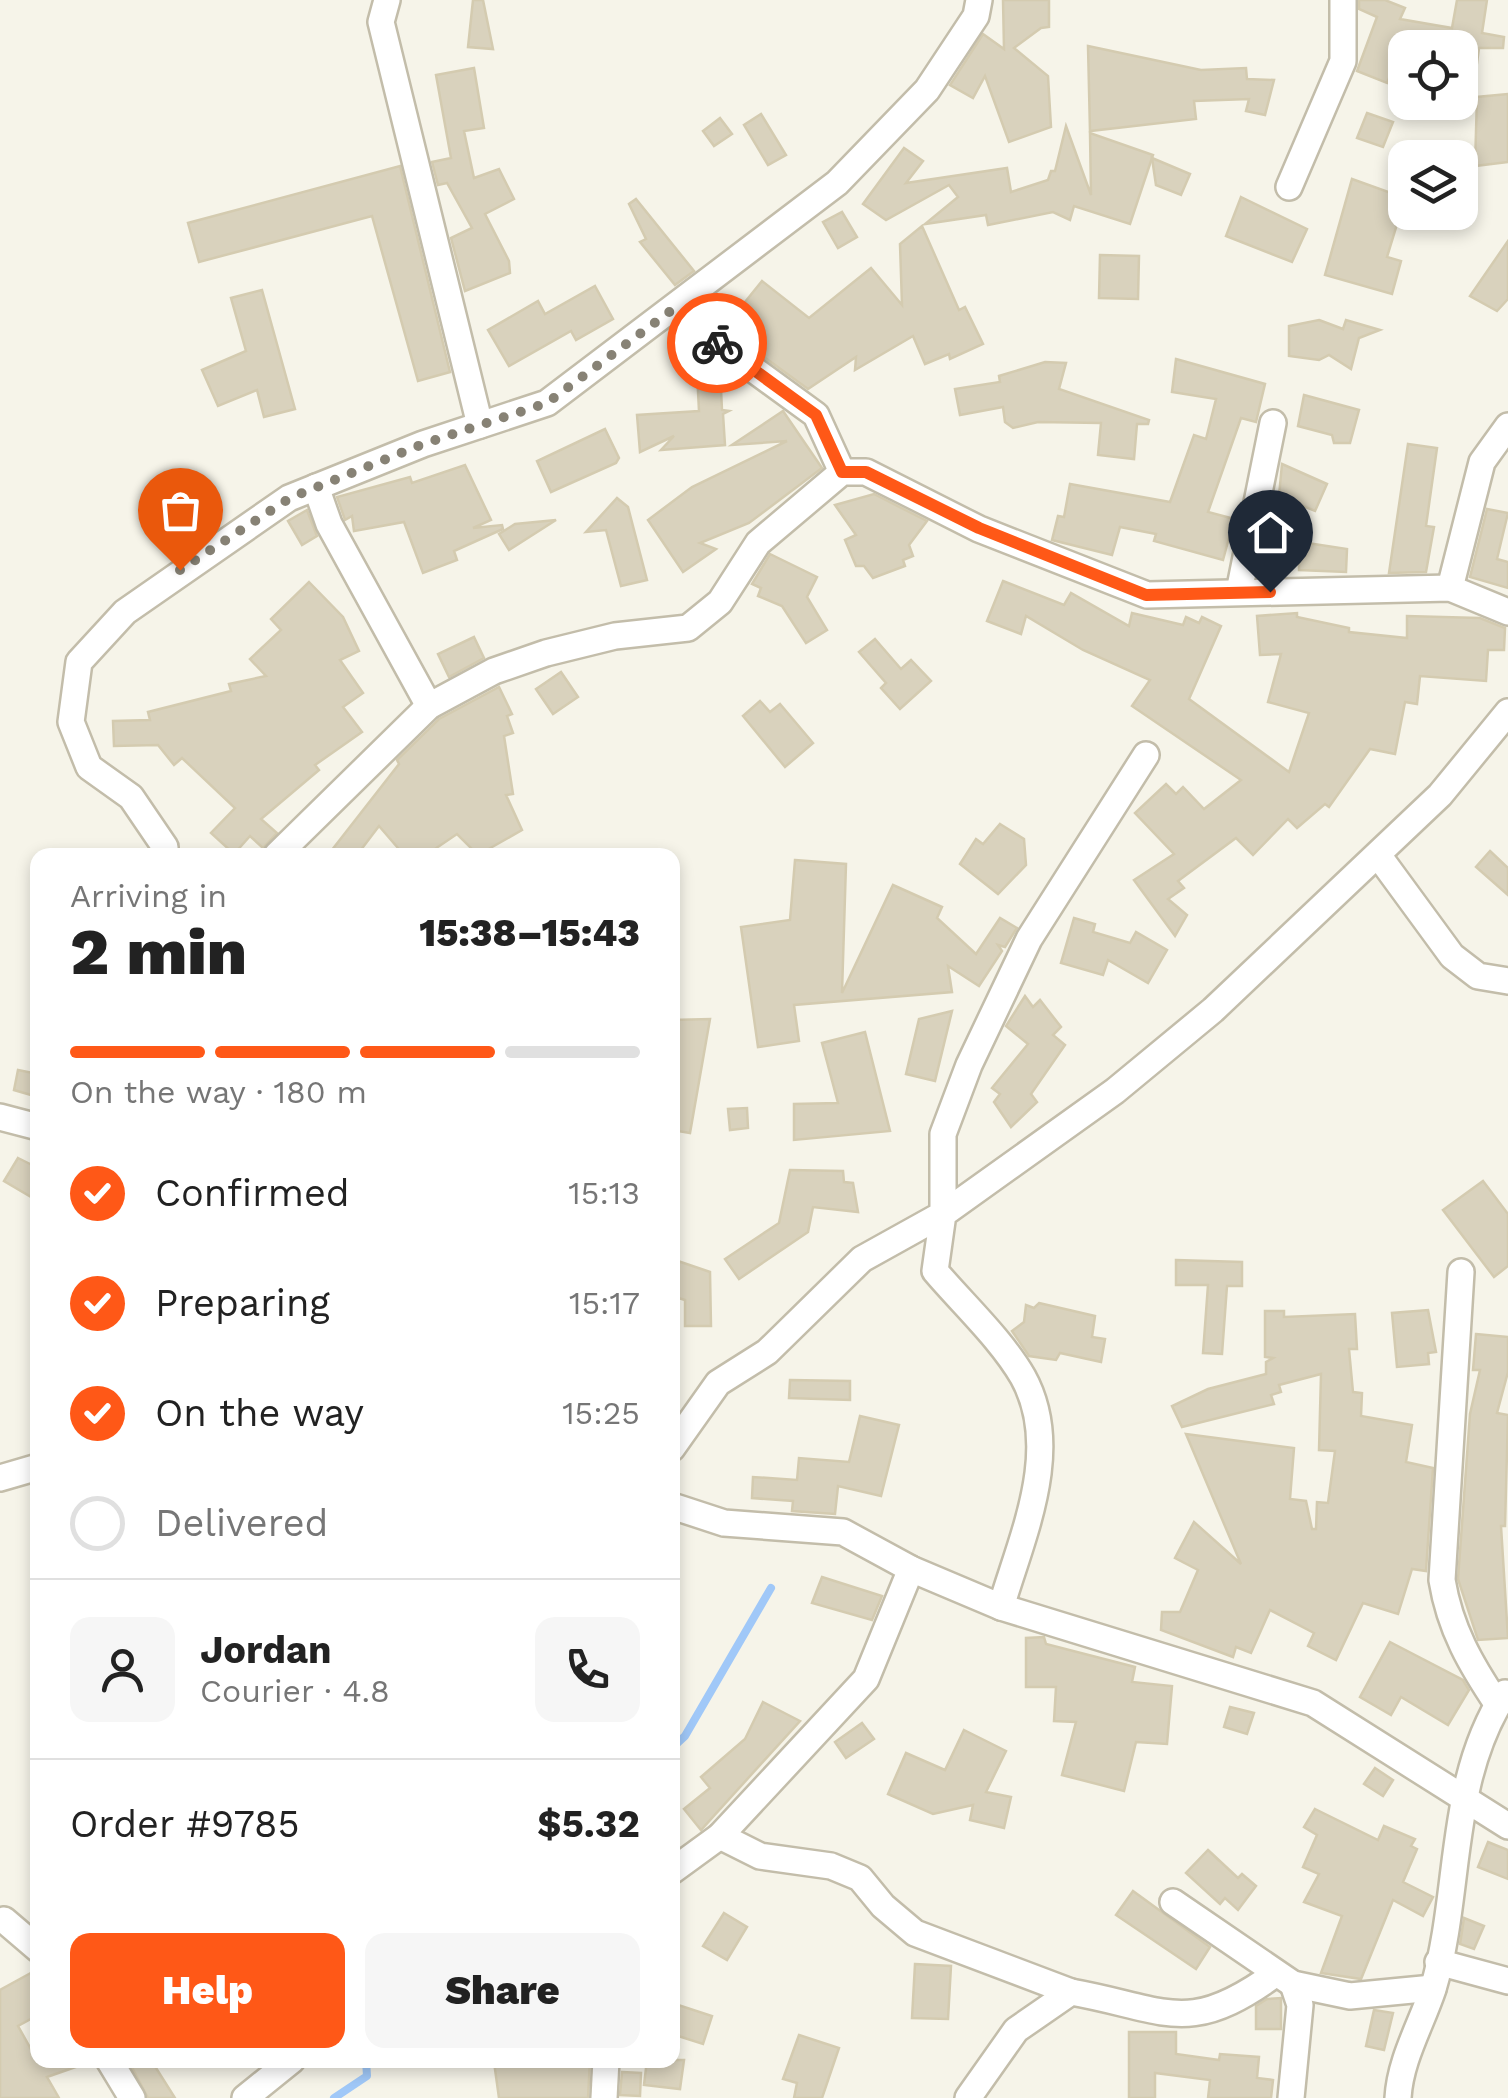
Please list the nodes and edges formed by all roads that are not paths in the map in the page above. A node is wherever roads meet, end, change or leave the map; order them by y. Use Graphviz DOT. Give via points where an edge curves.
graph roads {
  1 [pos="387,0"];
  2 [pos="979,0"];
  3 [pos="1343,0"];
  4 [pos="1288,187"];
  5 [pos="672,310"];
  6 [pos="1272,423"];
  7 [pos="480,425"];
  8 [pos="1508,426"];
  9 [pos="842,472"];
  10 [pos="316,487"];
  11 [pos="1450,588"];
  12 [pos="1239,592"];
  13 [pos="1508,612"];
  14 [pos="429,706"];
  15 [pos="1508,712"];
  16 [pos="1146,756"];
  17 [pos="164,848"];
  18 [pos="284,848"];
  19 [pos="1378,854"];
  20 [pos="1508,980"];
  21 [pos="0,1117"];
  22 [pos="30,1125"];
  23 [pos="944,1214"];
  24 [pos="1462,1272"];
  25 [pos="680,1437"];
  26 [pos="30,1470"];
  27 [pos="0,1478"];
  28 [pos="680,1509"];
  29 [pos="910,1569"];
  30 [pos="1001,1607"];
  31 [pos="1503,1697"];
  32 [pos="1464,1800"];
  33 [pos="1508,1826"];
  34 [pos="720,1836"];
  35 [pos="680,1865"];
  36 [pos="1174,1902"];
  37 [pos="4,1920"];
  38 [pos="30,1942"];
  39 [pos="1438,1962"];
  40 [pos="1284,1979"];
  41 [pos="1508,1982"];
  42 [pos="1433,1988"];
  43 [pos="1070,1992"];
  44 [pos="114,2068"];
  45 [pos="282,2068"];
  46 [pos="606,2068"];
  47 [pos="132,2098"];
  48 [pos="245,2098"];
  49 [pos="604,2098"];
  50 [pos="968,2098"];
  51 [pos="1292,2098"];
  52 [pos="1398,2098"];
  1 -- 7 [label="street" via="382,22"];
  2 -- 5 [label="street" via="958,48 926,90 837,183"];
  3 -- 4 [label="street" via="1343,60"];
  5 -- 7 [label="street" via="547,403"];
  5 -- 9 [label="street" via="816,415"];
  6 -- 12 [label="street"];
  7 -- 10 [label="street"];
  8 -- 11 [label="street" via="1482,462"];
  9 -- 12 [label="street" via="866,472 979,528 1146,595"];
  9 -- 14 [label="street" via="758,543 729,591 688,628 616,636 546,654 494,671"];
  10 -- 14 [label="street" via="329,524"];
  10 -- 17 [label="street" via="180,570 124,612 79,662 71,722 90,766 132,797"];
  11 -- 12 [label="street"];
  11 -- 13 [label="street"];
  14 -- 18 [label="street"];
  15 -- 19 [label="street" via="1440,796"];
  16 -- 23 [label="street" via="1029,939 970,1065 943,1134"];
  19 -- 20 [label="street" via="1452,956 1478,976"];
  19 -- 23 [label="street" via="1213,1010"];
  21 -- 22 [label="street"];
  23 -- 25 [label="street" via="862,1259 766,1352 718,1383"];
  23 -- 30 [label="street" via="935,1271 1023,1378 1040,1433 1037,1490"];
  24 -- 31 [label="street" via="1442,1580 1463,1653"];
  26 -- 27 [label="street"];
  28 -- 29 [label="street" via="724,1524 844,1532"];
  29 -- 30 [label="street"];
  29 -- 34 [label="street" via="866,1679"];
  30 -- 32 [label="street" via="1312,1703"];
  31 -- 32 [label="street" via="1475,1754"];
  32 -- 33 [label="street"];
  32 -- 39 [label="street"];
  34 -- 35 [label="street"];
  34 -- 43 [label="street" via="760,1856 832,1866 860,1878 915,1933"];
  36 -- 40 [label="street"];
  37 -- 38 [label="street"];
  39 -- 41 [label="street"];
  39 -- 42 [label="street"];
  40 -- 42 [label="street" via="1350,1996"];
  40 -- 43 [label="street" via="1206,2014 1178,2016"];
  40 -- 51 [label="street" via="1300,2005"];
  42 -- 52 [label="street" via="1398,2080"];
  43 -- 50 [label="street" via="1016,2030"];
  44 -- 47 [label="street"];
  45 -- 48 [label="street"];
  46 -- 49 [label="street"];
}
